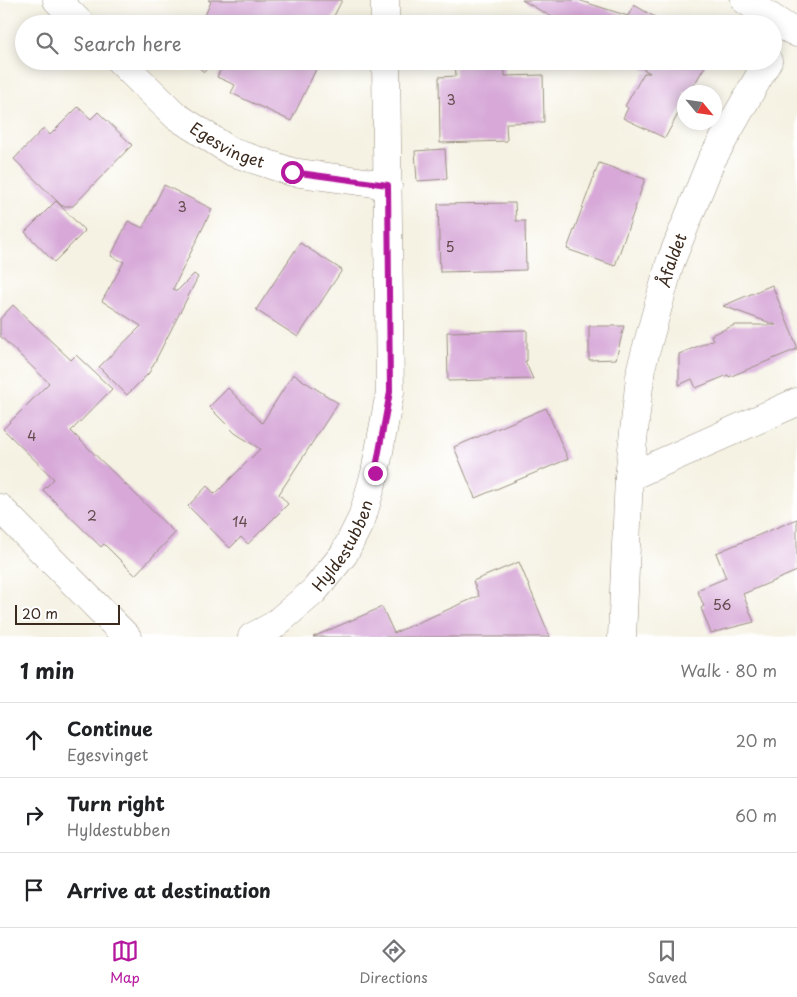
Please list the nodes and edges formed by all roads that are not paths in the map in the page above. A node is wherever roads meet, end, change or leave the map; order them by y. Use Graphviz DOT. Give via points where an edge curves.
graph roads {
  1 [pos="57,0"];
  2 [pos="385,0"];
  3 [pos="745,0"];
  4 [pos="72,15"];
  5 [pos="385,15"];
  6 [pos="768,15"];
  7 [pos="792,31"];
  8 [pos="782,42"];
  9 [pos="129,70"];
  10 [pos="386,70"];
  11 [pos="763,70"];
  12 [pos="388,185"];
  13 [pos="797,402"];
  14 [pos="629,477"];
  15 [pos="0,508"];
  16 [pos="127,637"];
  17 [pos="252,637"];
  18 [pos="622,637"];
  1 -- 4 [label="street"];
  2 -- 5 [label="street"];
  3 -- 6 [label="street"];
  7 -- 8 [label="street"];
  9 -- 12 [label="street, Egesvinget" via="176,116 232,152 292,172"];
  10 -- 12 [label="street, Hyldestubben"];
  11 -- 14 [label="street, Åfaldet" via="711,161 670,263 641,368"];
  12 -- 17 [label="street, Hyldestubben" via="390,392 375,473 362,518 344,554 314,591 273,626"];
  13 -- 14 [label="street"];
  14 -- 18 [label="street, Åfaldet"];
  15 -- 16 [label="street"];
}
